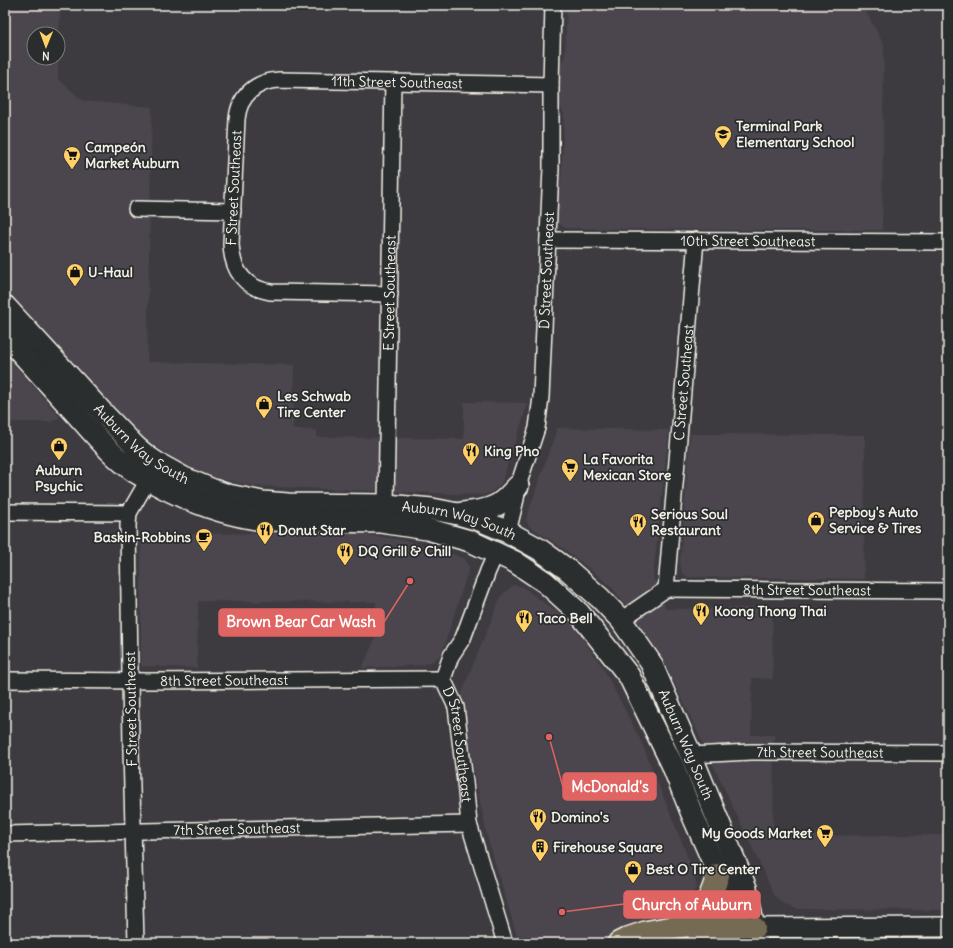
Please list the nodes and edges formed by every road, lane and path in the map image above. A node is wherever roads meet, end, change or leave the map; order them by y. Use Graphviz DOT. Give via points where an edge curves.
graph roads {
  1 [pos="553,5"];
  2 [pos="393,82"];
  3 [pos="551,85"];
  4 [pos="247,95"];
  5 [pos="136,210"];
  6 [pos="233,211"];
  7 [pos="548,240"];
  8 [pos="696,240"];
  9 [pos="948,242"];
  10 [pos="390,294"];
  11 [pos="5,306"];
  12 [pos="5,335"];
  13 [pos="152,472"];
  14 [pos="518,486"];
  15 [pos="386,505"];
  16 [pos="413,507"];
  17 [pos="5,512"];
  18 [pos="130,513"];
  19 [pos="458,514"];
  20 [pos="508,532"];
  21 [pos="496,553"];
  22 [pos="666,590"];
  23 [pos="948,590"];
  24 [pos="600,598"];
  25 [pos="621,620"];
  26 [pos="443,679"];
  27 [pos="5,680"];
  28 [pos="131,680"];
  29 [pos="948,753"];
  30 [pos="691,755"];
  31 [pos="469,824"];
  32 [pos="134,832"];
  33 [pos="5,834"];
  34 [pos="718,875"];
  35 [pos="681,926"];
  36 [pos="948,927"];
  37 [pos="755,935"];
  38 [pos="136,943"];
  39 [pos="505,943"];
  40 [pos="619,943"];
  41 [pos="698,943"];
  1 -- 3 [label="street, D Street Southeast"];
  2 -- 3 [label="street, 11th Street Southeast"];
  2 -- 4 [label="street, 11th Street Southeast" via="276,80 259,85"];
  2 -- 10 [label="street, E Street Southeast"];
  3 -- 7 [label="street, D Street Southeast"];
  4 -- 6 [label="street, F Street Southeast" via="239,108 237,119"];
  5 -- 6 [label="street"];
  6 -- 10 [label="street, F Street Southeast" via="232,256 245,281 256,288 271,292"];
  7 -- 8 [label="street, 10th Street Southeast"];
  7 -- 14 [label="street, D Street Southeast" via="540,413"];
  8 -- 9 [label="street, 10th Street Southeast"];
  8 -- 22 [label="street, C Street Southeast"];
  10 -- 15 [label="street, E Street Southeast"];
  11 -- 13 [label="main road, Auburn Way South" via="148,457"];
  12 -- 13 [label="main road, Auburn Way South" via="112,453 134,471"];
  13 -- 15 [label="main road, Auburn Way South" via="184,478 228,495 262,502"];
  13 -- 18 [label="street, F Street Southeast"];
  13 -- 21 [label="main road, Auburn Way South" via="183,498 240,516 264,520 395,524 427,529 470,541"];
  14 -- 19 [label="main road" via="498,505"];
  14 -- 20 [label="street, D Street Southeast"];
  15 -- 16 [label="main road, Auburn Way South"];
  16 -- 19 [label="main road, Auburn Way South"];
  16 -- 21 [label="main road" via="426,517 478,533"];
  17 -- 18 [label="street"];
  18 -- 28 [label="street, F Street Southeast" via="128,525"];
  19 -- 20 [label="main road, Auburn Way South"];
  20 -- 24 [label="main road, Auburn Way South" via="568,570"];
  21 -- 24 [label="main road" via="518,552 529,556 585,596"];
  21 -- 26 [label="street, D Street Southeast" via="463,638 451,656"];
  21 -- 34 [label="main road, Auburn Way South" via="515,562 544,582 579,612 630,676 672,764"];
  22 -- 23 [label="street, 8th Street Southeast"];
  22 -- 25 [label="street"];
  24 -- 25 [label="main road, Auburn Way South"];
  25 -- 30 [label="main road, Auburn Way South" via="651,663"];
  26 -- 28 [label="street, 8th Street Southeast"];
  26 -- 31 [label="street, D Street Southeast" via="456,707"];
  27 -- 28 [label="street, 8th Street Southeast"];
  28 -- 32 [label="street, F Street Southeast"];
  29 -- 30 [label="street, 7th Street Southeast" via="751,752"];
  30 -- 37 [label="main road, Auburn Way South" via="746,888"];
  31 -- 32 [label="street, 7th Street Southeast"];
  31 -- 39 [label="street, D Street Southeast"];
  32 -- 33 [label="street, 7th Street Southeast"];
  32 -- 38 [label="street, F Street Southeast"];
  34 -- 35 [label="highway" via="703,909"];
  34 -- 37 [label="main road, Auburn Way South" via="728,896"];
  35 -- 37 [label="highway" via="717,923"];
  35 -- 40 [label="highway" via="647,932"];
  36 -- 37 [label="street"];
  37 -- 41 [label="highway"];
}
